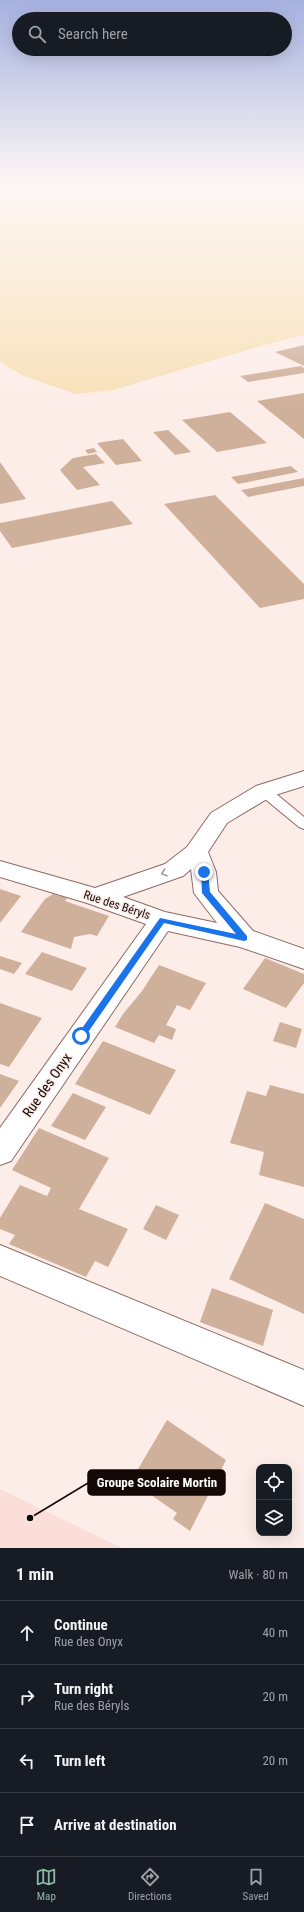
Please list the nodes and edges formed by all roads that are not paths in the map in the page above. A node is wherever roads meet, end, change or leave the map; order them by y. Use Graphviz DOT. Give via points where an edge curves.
graph roads {
  1 [pos="304,778"];
  2 [pos="264,791"];
  3 [pos="304,824"];
  4 [pos="196,852"];
  5 [pos="0,869"];
  6 [pos="96,897"];
  7 [pos="162,920"];
  8 [pos="244,938"];
  9 [pos="304,959"];
  10 [pos="0,1152"];
  11 [pos="0,1260"];
  12 [pos="304,1388"];
  1 -- 2 [label="street"];
  2 -- 3 [label="lane"];
  2 -- 4 [label="street" via="219,818"];
  4 -- 6 [label="street, one-way" via="174,870"];
  4 -- 8 [label="street" via="204,872 206,893"];
  5 -- 6 [label="street, Rue des Béryls"];
  6 -- 7 [label="street, Rue des Béryls"];
  7 -- 8 [label="street, Rue des Béryls"];
  7 -- 10 [label="street, Rue des Onyx"];
  8 -- 9 [label="street, Rue des Béryls"];
  11 -- 12 [label="street"];
}
